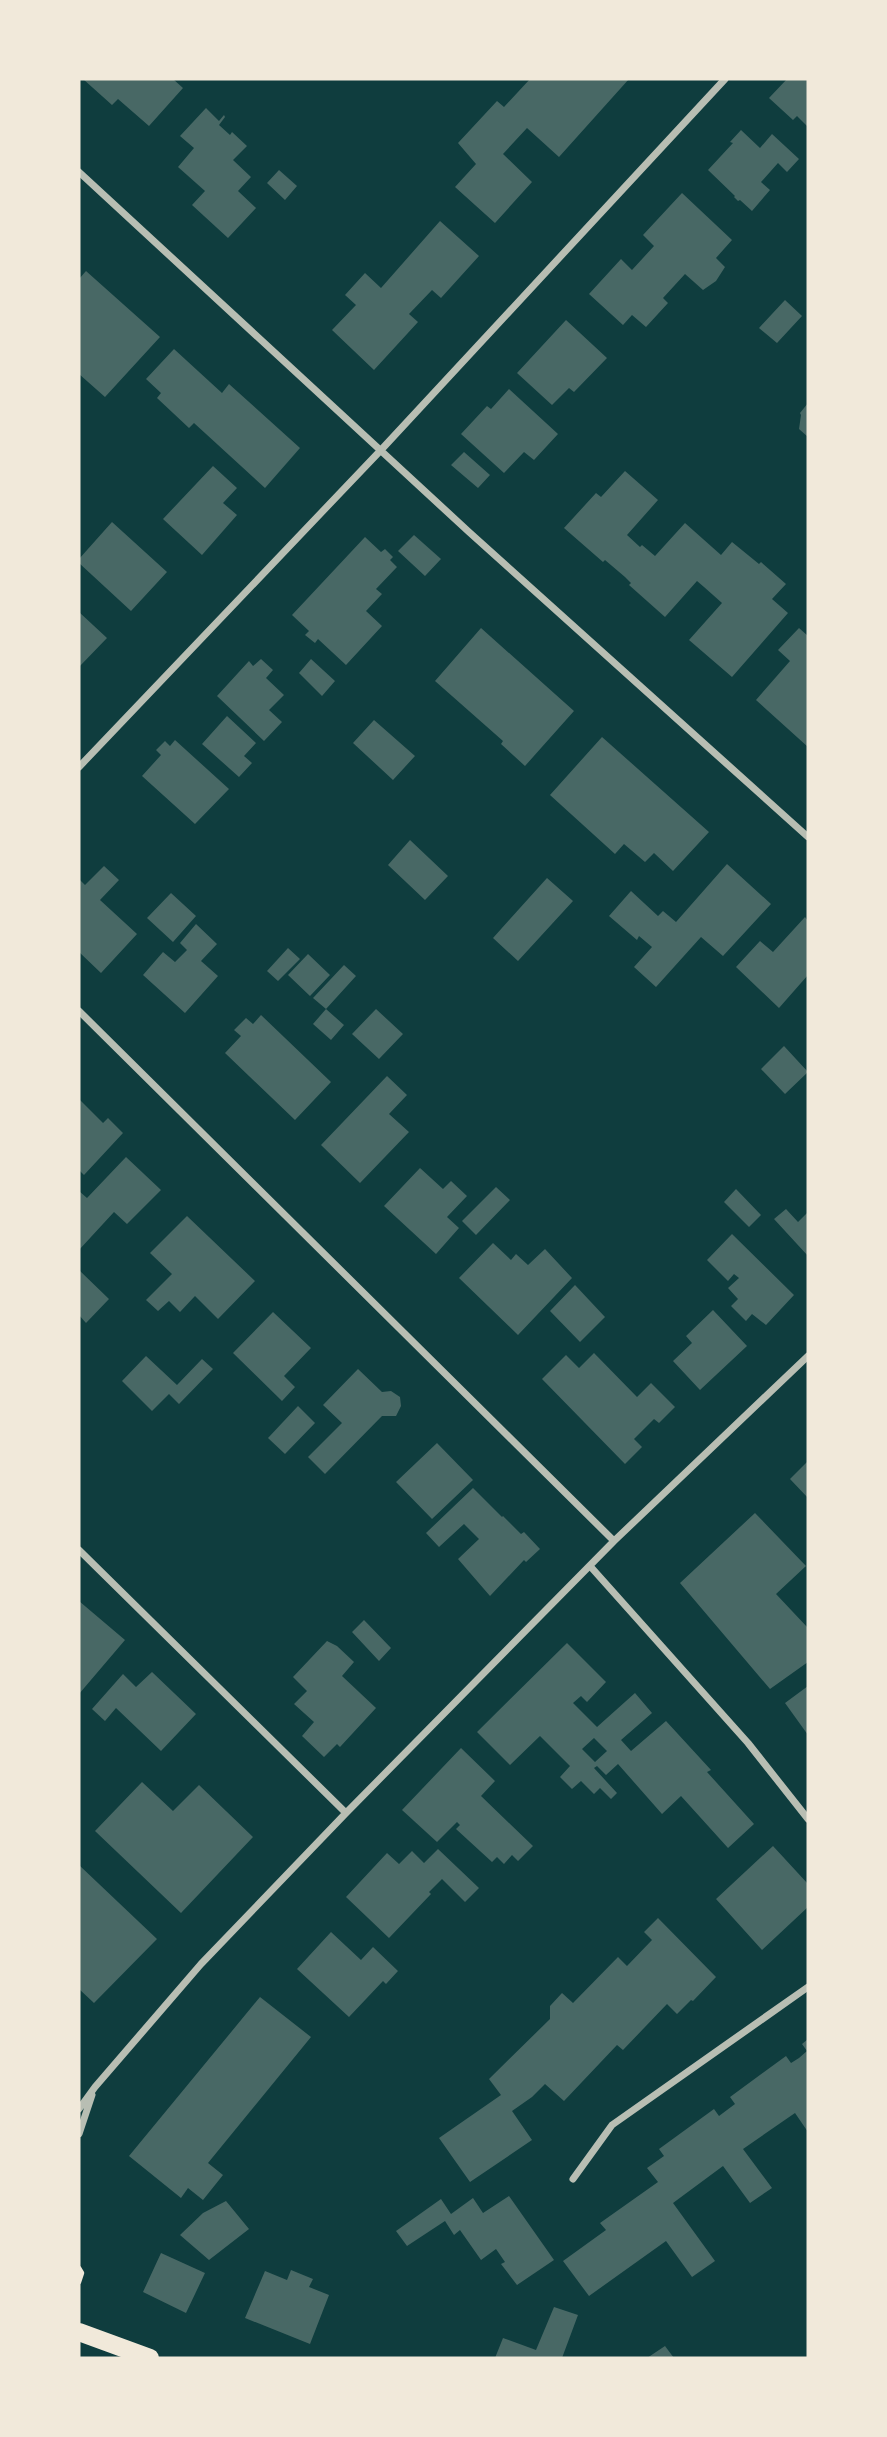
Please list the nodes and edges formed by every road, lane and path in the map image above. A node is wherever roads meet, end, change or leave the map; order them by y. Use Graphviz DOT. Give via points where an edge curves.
graph roads {
  1 [pos="725,79"];
  2 [pos="79,172"];
  3 [pos="381,450"];
  4 [pos="79,767"];
  5 [pos="808,837"];
  6 [pos="79,1011"];
  7 [pos="808,1356"];
  8 [pos="614,1541"];
  9 [pos="79,1550"];
  10 [pos="590,1566"];
  11 [pos="346,1813"];
  12 [pos="808,1819"];
  13 [pos="808,1987"];
  14 [pos="95,2087"];
  15 [pos="79,2109"];
  16 [pos="79,2134"];
  17 [pos="573,2179"];
  18 [pos="79,2267"];
  19 [pos="79,2283"];
  20 [pos="79,2332"];
  21 [pos="150,2358"];
  1 -- 3 [label="street"];
  2 -- 3 [label="street"];
  3 -- 4 [label="street"];
  3 -- 5 [label="street"];
  6 -- 8 [label="street"];
  7 -- 8 [label="street"];
  8 -- 10 [label="street"];
  9 -- 11 [label="street"];
  10 -- 11 [label="street"];
  10 -- 12 [label="street" via="748,1743"];
  11 -- 14 [label="street" via="201,1964"];
  13 -- 17 [label="street" via="612,2125"];
  14 -- 15 [label="street"];
  14 -- 16 [label="street"];
  18 -- 19 [label="path"];
  20 -- 21 [label="main road"];
}
